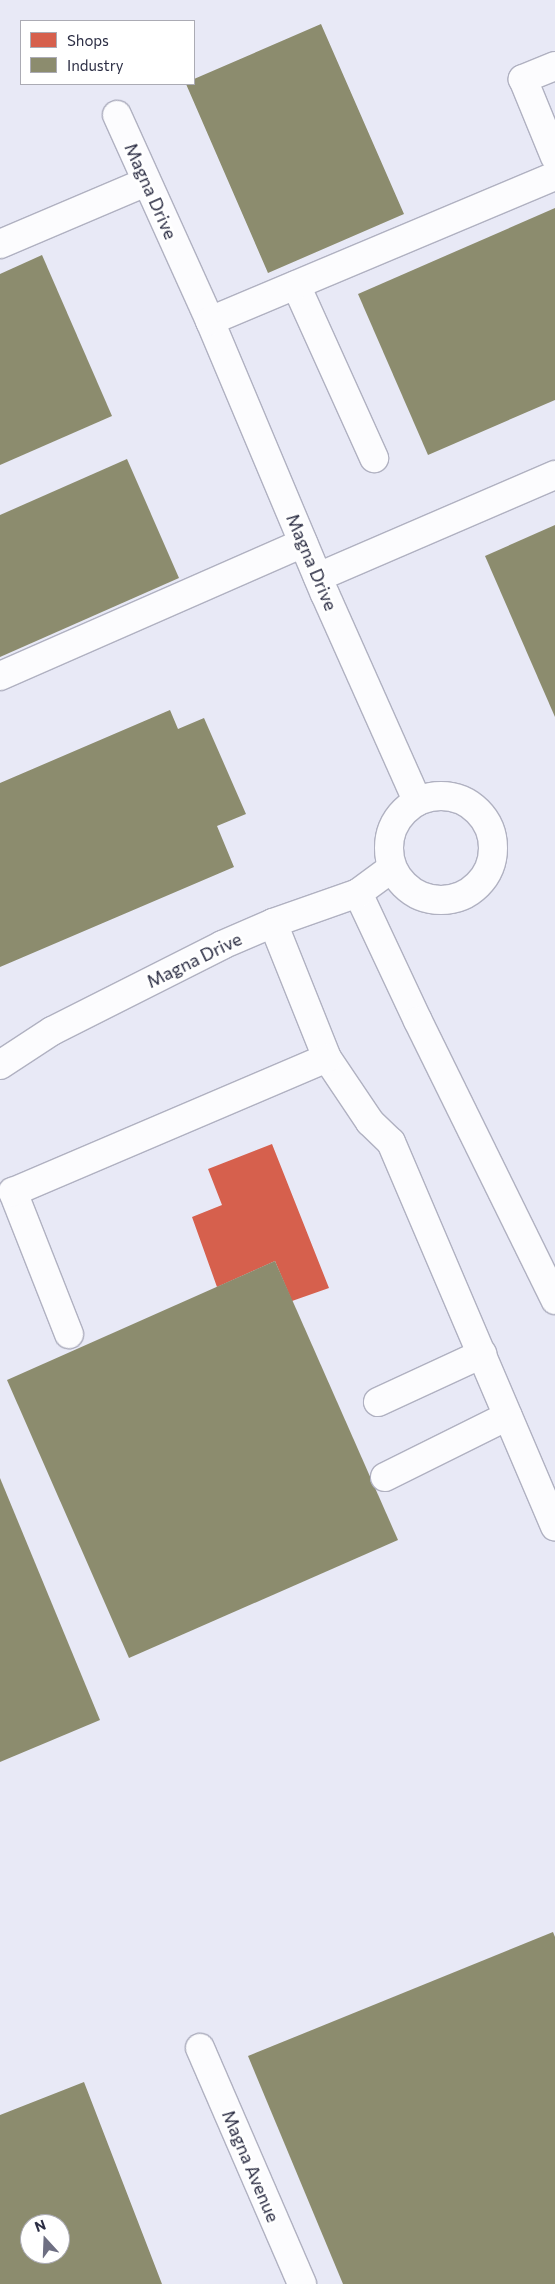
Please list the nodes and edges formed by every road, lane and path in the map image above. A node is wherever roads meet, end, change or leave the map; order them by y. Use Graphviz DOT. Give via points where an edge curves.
graph roads {
  1 [pos="555,66"];
  2 [pos="117,115"];
  3 [pos="555,157"];
  4 [pos="555,176"];
  5 [pos="146,182"];
  6 [pos="0,244"];
  7 [pos="296,285"];
  8 [pos="210,321"];
  9 [pos="374,458"];
  10 [pos="555,475"];
  11 [pos="304,543"];
  12 [pos="318,577"];
  13 [pos="0,676"];
  14 [pos="417,801"];
  15 [pos="392,868"];
  16 [pos="358,893"];
  17 [pos="274,923"];
  18 [pos="326,1058"];
  19 [pos="0,1065"];
  20 [pos="555,1300"];
  21 [pos="69,1334"];
  22 [pos="482,1354"];
  23 [pos="378,1402"];
  24 [pos="508,1416"];
  25 [pos="385,1477"];
  26 [pos="555,1526"];
  27 [pos="200,2048"];
  28 [pos="302,2284"];
  1 -- 3 [label="street" via="523,79"];
  2 -- 5 [label="street, Magna Drive"];
  4 -- 7 [label="street"];
  5 -- 6 [label="street"];
  5 -- 8 [label="street, Magna Drive"];
  7 -- 8 [label="street"];
  7 -- 9 [label="street"];
  8 -- 11 [label="street, Magna Drive"];
  10 -- 12 [label="street"];
  11 -- 12 [label="street, Magna Drive"];
  11 -- 13 [label="street"];
  12 -- 14 [label="street, Magna Drive"];
  14 -- 15 [label="street" via="395,823 389,853"];
  14 -- 15 [label="street" via="434,796 452,796 469,803 483,815 493,839 491,866 482,882 452,900 433,900 416,895 402,884"];
  15 -- 16 [label="street, Magna Drive"];
  16 -- 17 [label="street, Magna Drive"];
  16 -- 20 [label="street"];
  17 -- 18 [label="street"];
  17 -- 19 [label="street, Magna Drive" via="222,945 52,1031"];
  18 -- 21 [label="street" via="13,1192"];
  18 -- 22 [label="street" via="370,1122 391,1142"];
  22 -- 23 [label="street"];
  22 -- 24 [label="street"];
  24 -- 25 [label="street"];
  24 -- 26 [label="street"];
  27 -- 28 [label="street, Magna Avenue"];
}
